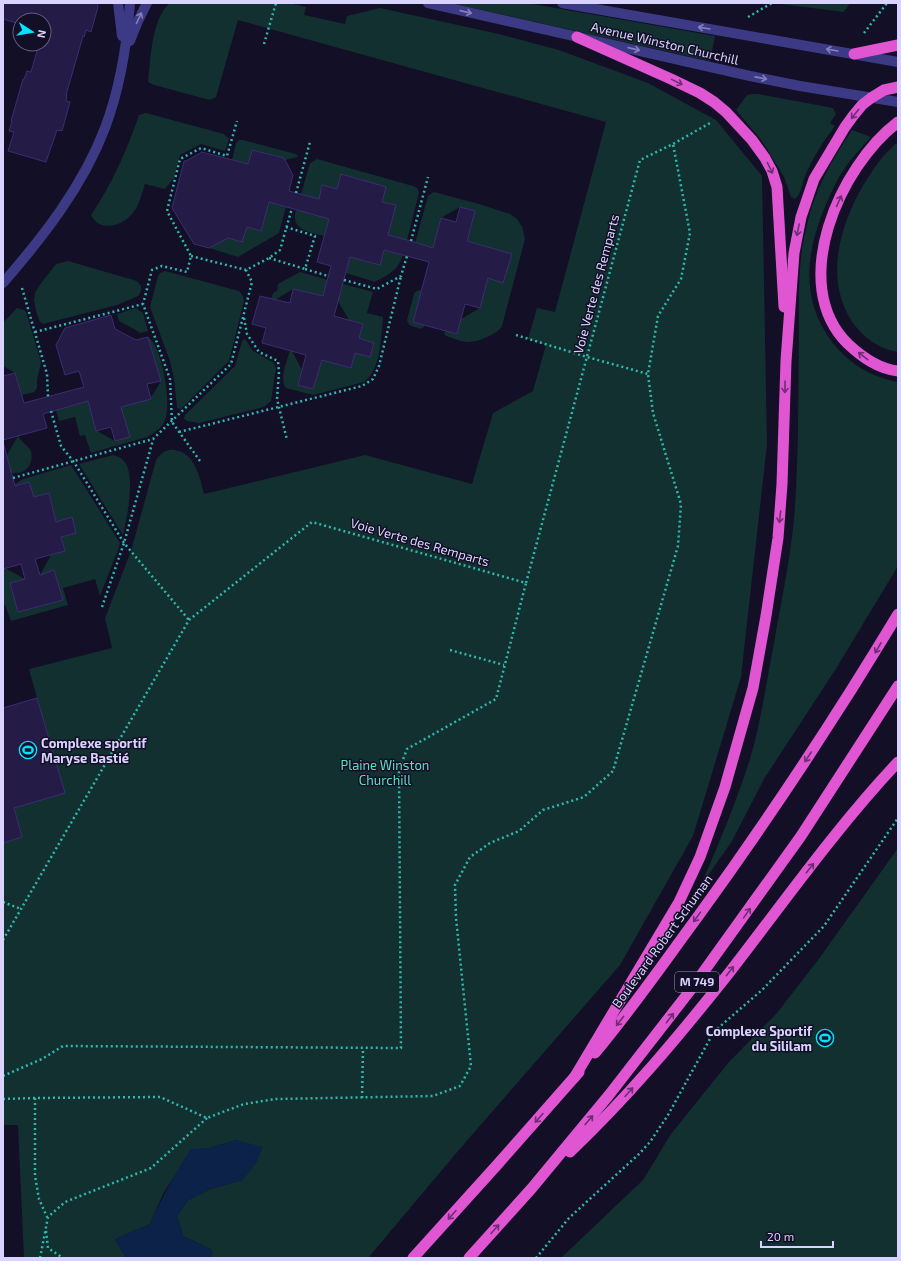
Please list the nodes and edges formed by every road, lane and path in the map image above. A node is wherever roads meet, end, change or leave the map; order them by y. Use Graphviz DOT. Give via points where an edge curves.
graph roads {
  1 [pos="118,3"];
  2 [pos="130,3"];
  3 [pos="147,3"];
  4 [pos="276,3"];
  5 [pos="428,3"];
  6 [pos="562,3"];
  7 [pos="772,3"];
  8 [pos="887,3"];
  9 [pos="747,18"];
  10 [pos="577,37"];
  11 [pos="862,37"];
  12 [pos="264,44"];
  13 [pos="898,46"];
  14 [pos="854,54"];
  15 [pos="123,60"];
  16 [pos="898,62"];
  17 [pos="898,87"];
  18 [pos="871,98"];
  19 [pos="898,102"];
  20 [pos="716,120"];
  21 [pos="237,121"];
  22 [pos="898,122"];
  23 [pos="310,142"];
  24 [pos="673,144"];
  25 [pos="428,177"];
  26 [pos="296,193"];
  27 [pos="292,208"];
  28 [pos="286,227"];
  29 [pos="411,242"];
  30 [pos="192,256"];
  31 [pos="407,256"];
  32 [pos="269,258"];
  33 [pos="16,269"];
  34 [pos="305,269"];
  35 [pos="246,270"];
  36 [pos="328,276"];
  37 [pos="401,276"];
  38 [pos="344,280"];
  39 [pos="3,283"];
  40 [pos="143,304"];
  41 [pos="244,316"];
  42 [pos="35,332"];
  43 [pos="516,335"];
  44 [pos="587,357"];
  45 [pos="786,361"];
  46 [pos="898,371"];
  47 [pos="648,374"];
  48 [pos="48,397"];
  49 [pos="279,408"];
  50 [pos="51,411"];
  51 [pos="172,422"];
  52 [pos="179,432"];
  53 [pos="153,439"];
  54 [pos="287,440"];
  55 [pos="200,461"];
  56 [pos="74,462"];
  57 [pos="13,478"];
  58 [pos="124,543"];
  59 [pos="526,583"];
  60 [pos="102,607"];
  61 [pos="898,614"];
  62 [pos="189,620"];
  63 [pos="450,650"];
  64 [pos="504,665"];
  65 [pos="898,686"];
  66 [pos="898,762"];
  67 [pos="898,818"];
  68 [pos="3,902"];
  69 [pos="21,909"];
  70 [pos="3,940"];
  71 [pos="363,1048"];
  72 [pos="3,1076"];
  73 [pos="574,1078"];
  74 [pos="36,1098"];
  75 [pos="362,1098"];
  76 [pos="3,1099"];
  77 [pos="207,1118"];
  78 [pos="532,1188"];
  79 [pos="48,1217"];
  80 [pos="45,1226"];
  81 [pos="40,1258"];
  82 [pos="63,1258"];
  83 [pos="413,1258"];
  84 [pos="469,1258"];
  85 [pos="536,1258"];
  1 -- 15 [label="street"];
  2 -- 15 [label="street"];
  15 -- 3 [label="street, one-way"];
  4 -- 12 [label="path"];
  5 -- 10 [label="street, Avenue Winston Churchill, one-way"];
  14 -- 6 [label="street, Avenue Winston Churchill, one-way"];
  7 -- 9 [label="path"];
  8 -- 11 [label="path"];
  10 -- 18 [label="street, Avenue Winston Churchill, one-way" via="750,76"];
  10 -- 45 [label="highway, one-way" via="671,78 714,102 739,125 765,158 777,188"];
  13 -- 14 [label="highway"];
  14 -- 16 [label="street, Avenue Winston Churchill"];
  15 -- 33 [label="street" via="111,111 87,168 65,204"];
  17 -- 18 [label="highway" via="884,90"];
  18 -- 19 [label="street, Avenue Winston Churchill"];
  18 -- 45 [label="highway, one-way" via="862,105 845,127 814,179 806,199 794,253"];
  20 -- 24 [label="path, Voie Verte des Remparts"];
  21 -- 30 [label="path" via="228,156 201,148 180,158 167,211"];
  46 -- 22 [label="highway, one-way" via="866,360 835,327 827,313 823,297 821,266 828,229 844,189 857,166 881,136"];
  23 -- 26 [label="path"];
  24 -- 44 [label="path, Voie Verte des Remparts" via="640,160"];
  24 -- 47 [label="path" via="690,233 681,279 658,316"];
  25 -- 29 [label="path"];
  27 -- 28 [label="path"];
  28 -- 32 [label="path" via="280,250"];
  28 -- 34 [label="path" via="315,236"];
  30 -- 35 [label="path"];
  30 -- 40 [label="path" via="187,272 162,266 152,270"];
  31 -- 37 [label="path"];
  32 -- 34 [label="path"];
  32 -- 35 [label="path"];
  33 -- 39 [label="street"];
  33 -- 42 [label="path"];
  34 -- 36 [label="path"];
  35 -- 41 [label="path" via="252,282"];
  37 -- 38 [label="path" via="377,289"];
  37 -- 49 [label="path" via="379,366 373,379 362,386"];
  40 -- 42 [label="path"];
  40 -- 51 [label="path" via="170,379"];
  41 -- 49 [label="path" via="247,334 259,352 278,361"];
  41 -- 51 [label="path" via="231,364"];
  42 -- 48 [label="path" via="47,374"];
  43 -- 44 [label="path"];
  44 -- 47 [label="path"];
  44 -- 59 [label="path, Voie Verte des Remparts"];
  45 -- 73 [label="highway, one-way" via="778,538 748,709 708,839 680,902"];
  47 -- 75 [label="path" via="653,413 680,504 678,546 613,771 584,797 543,810 518,831 490,843 470,857 455,885 471,1066 460,1086 433,1096"];
  49 -- 52 [label="path"];
  49 -- 54 [label="path"];
  50 -- 56 [label="path" via="61,446"];
  51 -- 52 [label="path"];
  51 -- 53 [label="path"];
  52 -- 55 [label="path"];
  53 -- 56 [label="path"];
  53 -- 58 [label="path"];
  56 -- 57 [label="path"];
  56 -- 58 [label="path"];
  58 -- 60 [label="path"];
  58 -- 62 [label="path"];
  59 -- 62 [label="path, Voie Verte des Remparts" via="312,522"];
  59 -- 64 [label="path"];
  61 -- 73 [label="highway, Boulevard Robert Schuman / M 749, one-way" via="845,701 761,828 638,998"];
  62 -- 69 [label="path, Voie Verte des Remparts"];
  63 -- 64 [label="path"];
  64 -- 71 [label="path" via="496,699 407,749 399,770 401,1048"];
  78 -- 65 [label="highway, M 749, one-way" via="662,1028 721,949 801,836"];
  78 -- 66 [label="highway, one-way" via="602,1121 656,1062 831,841"];
  67 -- 85 [label="path" via="824,926 762,990 717,1029 650,1142 569,1218"];
  68 -- 69 [label="path"];
  69 -- 70 [label="path, Voie Verte des Remparts"];
  71 -- 72 [label="path" via="63,1046 42,1059"];
  71 -- 75 [label="path"];
  73 -- 83 [label="highway, Boulevard Robert Schuman / M 749, one-way"];
  74 -- 76 [label="path"];
  74 -- 77 [label="path" via="160,1098"];
  74 -- 79 [label="path" via="35,1176 39,1199"];
  75 -- 77 [label="path" via="276,1099 244,1104"];
  77 -- 79 [label="path" via="151,1168 65,1202"];
  84 -- 78 [label="highway, M 749, one-way"];
  79 -- 80 [label="path"];
  80 -- 81 [label="path"];
  80 -- 82 [label="path" via="48,1248"];
}
